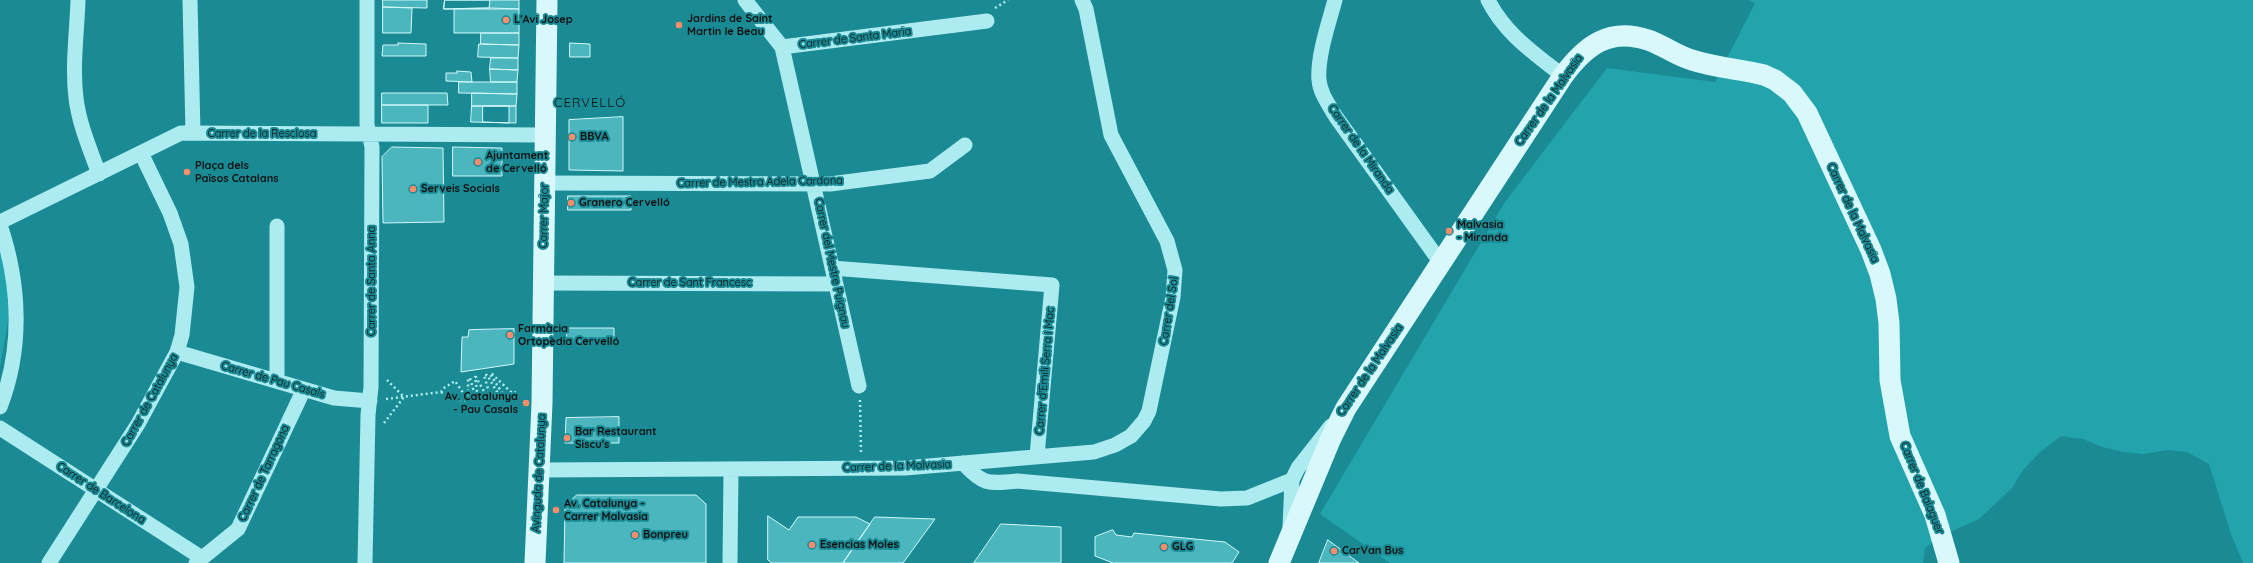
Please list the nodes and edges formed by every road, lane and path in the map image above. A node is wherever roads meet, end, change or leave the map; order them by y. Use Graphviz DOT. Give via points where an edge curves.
graph roads {
  1 [pos="78,0"];
  2 [pos="190,0"];
  3 [pos="368,0"];
  4 [pos="546,0"];
  5 [pos="745,0"];
  6 [pos="1082,0"];
  7 [pos="1335,0"];
  8 [pos="1488,0"];
  9 [pos="987,21"];
  10 [pos="782,47"];
  11 [pos="1563,76"];
  12 [pos="193,133"];
  13 [pos="369,134"];
  14 [pos="545,135"];
  15 [pos="965,145"];
  16 [pos="141,153"];
  17 [pos="98,174"];
  18 [pos="544,183"];
  19 [pos="814,184"];
  20 [pos="0,224"];
  21 [pos="277,226"];
  22 [pos="1440,263"];
  23 [pos="832,268"];
  24 [pos="543,283"];
  25 [pos="836,284"];
  26 [pos="177,352"];
  27 [pos="484,375"];
  28 [pos="384,377"];
  29 [pos="476,377"];
  30 [pos="277,381"];
  31 [pos="542,384"];
  32 [pos="859,386"];
  33 [pos="304,389"];
  34 [pos="441,392"];
  35 [pos="518,392"];
  36 [pos="512,393"];
  37 [pos="503,394"];
  38 [pos="404,397"];
  39 [pos="476,398"];
  40 [pos="374,400"];
  41 [pos="467,400"];
  42 [pos="0,407"];
  43 [pos="1346,408"];
  44 [pos="382,426"];
  45 [pos="0,428"];
  46 [pos="1900,436"];
  47 [pos="1037,456"];
  48 [pos="963,463"];
  49 [pos="862,468"];
  50 [pos="731,469"];
  51 [pos="539,470"];
  52 [pos="1292,480"];
  53 [pos="96,490"];
  54 [pos="1290,534"];
  55 [pos="199,560"];
  56 [pos="49,563"];
  57 [pos="365,563"];
  58 [pos="535,563"];
  59 [pos="730,563"];
  60 [pos="1279,563"];
  61 [pos="1949,563"];
  1 -- 17 [label="street" via="76,98 81,124"];
  2 -- 12 [label="street"];
  3 -- 13 [label="street, Carrer de Santa Anna"];
  4 -- 14 [label="street, Carrer Major"];
  5 -- 10 [label="street"];
  6 -- 47 [label="street, Carrer del Sol" via="1086,9 1111,135 1167,241 1174,265 1175,284 1153,398 1149,411 1138,428 1124,441 1094,452"];
  7 -- 22 [label="street, Carrer de la Miranda" via="1320,62 1319,79 1322,91 1336,117"];
  8 -- 11 [label="street" via="1495,14 1509,31"];
  9 -- 10 [label="street, Carrer de Santa Maria"];
  10 -- 19 [label="street, Carrer del Mestre Puignau"];
  11 -- 22 [label="street, Carrer de la Malvasia"];
  11 -- 46 [label="street, Carrer de la Malvasia" via="1583,51 1595,43 1619,36 1634,36 1691,60 1764,75 1792,93 1807,113 1859,221 1880,274 1889,323 1890,380"];
  12 -- 13 [label="street, Carrer de la Resclosa"];
  12 -- 16 [label="street, Carrer de la Resclosa" via="181,133"];
  13 -- 14 [label="street, Carrer de la Resclosa"];
  13 -- 40 [label="street, Carrer de Santa Anna" via="372,147"];
  14 -- 18 [label="street, Carrer Major"];
  15 -- 19 [label="street, Carrer de Mestra Adela Cardona" via="930,171"];
  16 -- 17 [label="street, Carrer de la Resclosa"];
  16 -- 26 [label="street, Carrer de Catalunya" via="170,213 185,268 186,314"];
  17 -- 20 [label="street, Carrer de la Resclosa"];
  18 -- 19 [label="street, Carrer de Mestra Adela Cardona"];
  18 -- 24 [label="street, Carrer Major"];
  19 -- 23 [label="street, Carrer del Mestre Puignau"];
  20 -- 42 [label="street" via="14,287 16,331 12,371"];
  21 -- 30 [label="street"];
  22 -- 43 [label="street, Carrer de la Malvasia"];
  23 -- 25 [label="street, Carrer del Mestre Puignau"];
  23 -- 47 [label="street, Carrer d'Emili Serra i Mac" via="1052,285"];
  24 -- 25 [label="street, Carrer de Sant Francesc"];
  24 -- 31 [label="street, Carrer Major"];
  25 -- 32 [label="street, Carrer del Mestre Puignau"];
  26 -- 30 [label="street, Carrer de Pau Casals"];
  26 -- 53 [label="street, Carrer de Catalunya" via="138,424"];
  27 -- 29 [label="path"];
  27 -- 29 [label="path" via="490,396 487,397"];
  27 -- 37 [label="path" via="487,375 499,395"];
  28 -- 38 [label="path"];
  29 -- 39 [label="path"];
  30 -- 33 [label="street, Carrer de Pau Casals"];
  31 -- 51 [label="street, Avinguda de Catalunya"];
  32 -- 49 [label="path"];
  33 -- 40 [label="street, Carrer de Pau Casals" via="334,398"];
  33 -- 55 [label="street, Carrer de Tarragona" via="238,529"];
  34 -- 38 [label="path"];
  34 -- 41 [label="path"];
  34 -- 41 [label="path" via="455,381"];
  35 -- 36 [label="path"];
  36 -- 37 [label="path"];
  36 -- 37 [label="path" via="490,374"];
  38 -- 40 [label="path"];
  38 -- 44 [label="path"];
  39 -- 41 [label="path"];
  39 -- 41 [label="path" via="468,378"];
  40 -- 57 [label="street, Carrer de Santa Anna"];
  43 -- 52 [label="street, Carrer de la Malvasia" via="1308,455"];
  43 -- 54 [label="street"];
  45 -- 53 [label="street, Carrer de Barcelona"];
  46 -- 61 [label="street, Carrer de Balaguer" via="1935,515"];
  47 -- 48 [label="street, Carrer del Sol"];
  48 -- 49 [label="street, Carrer de la Malvasia" via="904,468"];
  48 -- 52 [label="street, Carrer de la Malvasia" via="976,478 986,482 1017,481 1221,499 1247,498"];
  49 -- 50 [label="street, Carrer de la Malvasia"];
  50 -- 51 [label="street, Carrer de la Malvasia"];
  50 -- 59 [label="street"];
  51 -- 58 [label="street, Avinguda de Catalunya"];
  52 -- 54 [label="street"];
  53 -- 55 [label="street, Carrer de Barcelona"];
  53 -- 56 [label="street, Carrer de Catalunya"];
  54 -- 60 [label="street"];
}
